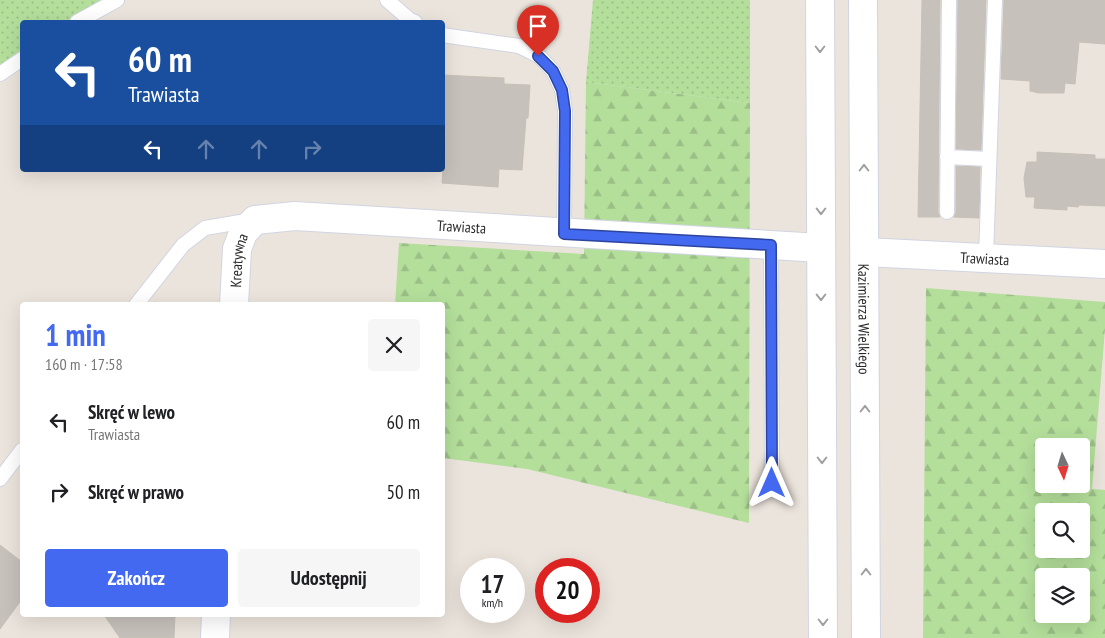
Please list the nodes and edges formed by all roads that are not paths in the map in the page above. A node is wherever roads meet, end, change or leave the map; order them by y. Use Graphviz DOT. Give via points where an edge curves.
graph roads {
  1 [pos="117,0"];
  2 [pos="387,0"];
  3 [pos="820,0"];
  4 [pos="863,0"];
  5 [pos="949,0"];
  6 [pos="996,0"];
  7 [pos="82,20"];
  8 [pos="410,20"];
  9 [pos="445,35"];
  10 [pos="20,60"];
  11 [pos="0,74"];
  12 [pos="947,157"];
  13 [pos="989,158"];
  14 [pos="947,212"];
  15 [pos="255,220"];
  16 [pos="564,234"];
  17 [pos="771,245"];
  18 [pos="821,248"];
  19 [pos="865,252"];
  20 [pos="986,257"];
  21 [pos="1105,264"];
  22 [pos="138,302"];
  23 [pos="234,302"];
  24 [pos="20,453"];
  25 [pos="0,479"];
  26 [pos="772,483"];
  27 [pos="216,617"];
  28 [pos="215,638"];
  29 [pos="823,638"];
  30 [pos="866,638"];
  1 -- 7 [label="lane"];
  2 -- 8 [label="lane"];
  3 -- 18 [label="main road, one-way"];
  19 -- 4 [label="main road, Kazimierza Wielkiego, one-way"];
  5 -- 12 [label="lane"];
  6 -- 13 [label="lane"];
  9 -- 16 [label="lane" via="519,46 538,56 553,71 562,90 565,111"];
  10 -- 11 [label="lane"];
  12 -- 13 [label="lane"];
  12 -- 14 [label="lane"];
  13 -- 20 [label="lane"];
  15 -- 16 [label="main road, Trawiasta" via="295,216"];
  15 -- 22 [label="lane, Trawiasta" via="205,228 183,245"];
  15 -- 23 [label="main road, Kreatywna" via="237,249"];
  16 -- 17 [label="main road, Trawiasta"];
  17 -- 18 [label="main road, Trawiasta"];
  17 -- 26 [label="lane"];
  18 -- 29 [label="main road, one-way"];
  19 -- 20 [label="main road, Trawiasta"];
  30 -- 19 [label="main road, Kazimierza Wielkiego, one-way"];
  20 -- 21 [label="main road, Trawiasta"];
  24 -- 25 [label="lane"];
  27 -- 28 [label="main road"];
}
